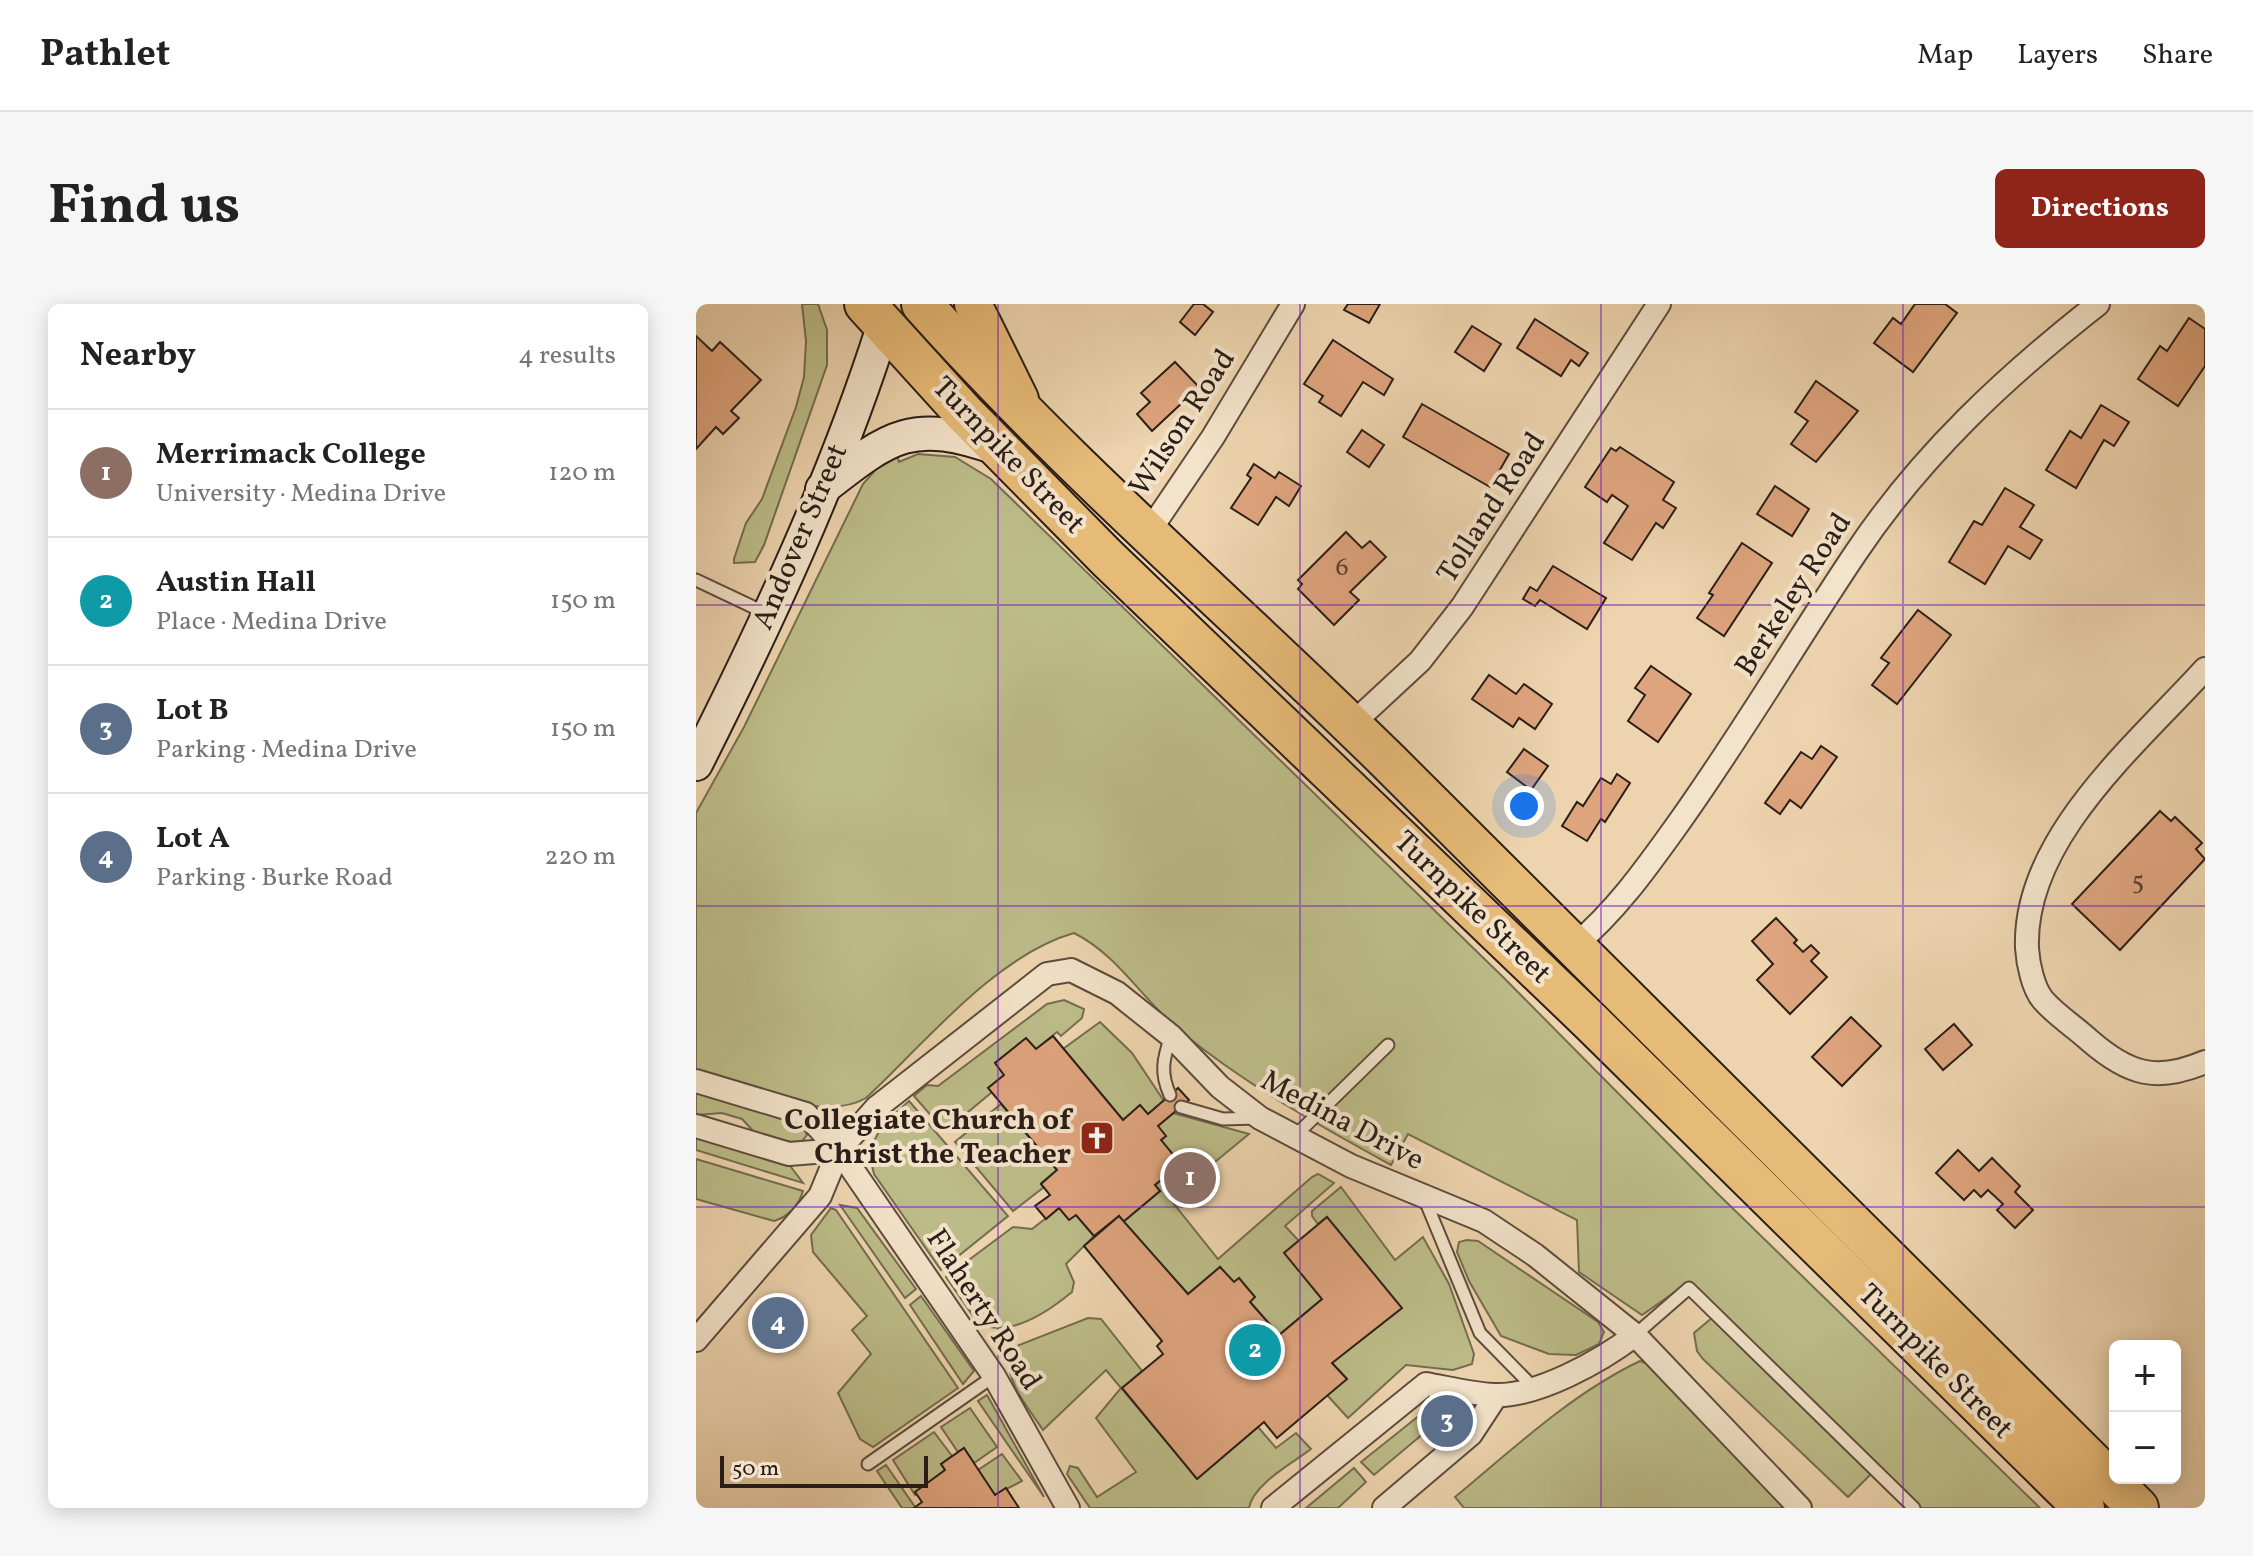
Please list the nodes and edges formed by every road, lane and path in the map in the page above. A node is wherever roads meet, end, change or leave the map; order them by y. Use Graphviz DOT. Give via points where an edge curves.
graph roads {
  1 [pos="922,304"];
  2 [pos="973,304"];
  3 [pos="1293,304"];
  4 [pos="1659,304"];
  5 [pos="2098,304"];
  6 [pos="880,312"];
  7 [pos="1026,411"];
  8 [pos="999,449"];
  9 [pos="822,489"];
  10 [pos="1148,533"];
  11 [pos="696,580"];
  12 [pos="771,615"];
  13 [pos="2205,669"];
  14 [pos="1351,725"];
  15 [pos="696,764"];
  16 [pos="1574,946"];
  17 [pos="1171,1036"];
  18 [pos="1388,1045"];
  19 [pos="2205,1062"];
  20 [pos="696,1081"];
  21 [pos="1170,1095"];
  22 [pos="1181,1107"];
  23 [pos="1260,1118"];
  24 [pos="696,1126"];
  25 [pos="1294,1137"];
  26 [pos="839,1150"];
  27 [pos="1425,1199"];
  28 [pos="1635,1335"];
  29 [pos="696,1340"];
  30 [pos="994,1376"];
  31 [pos="1533,1387"];
  32 [pos="1496,1396"];
  33 [pos="868,1464"];
  34 [pos="1068,1508"];
  35 [pos="1273,1508"];
  36 [pos="1384,1508"];
  37 [pos="1800,1508"];
  38 [pos="1914,1508"];
  39 [pos="2084,1508"];
  40 [pos="2138,1508"];
  1 -- 7 [label="highway, Turnpike Street"];
  2 -- 7 [label="main road"];
  3 -- 10 [label="street, Wilson Road"];
  4 -- 14 [label="street, Tolland Road" via="1462,607 1420,661"];
  5 -- 16 [label="street, Berkeley Road" via="1990,393 1926,459 1856,552 1650,863 1598,927"];
  6 -- 8 [label="highway, Turnpike Street"];
  6 -- 9 [label="main road, Andover Street" via="866,383"];
  7 -- 10 [label="highway, Turnpike Street"];
  8 -- 9 [label="main road" via="931,431 894,438"];
  8 -- 39 [label="highway, Turnpike Street"];
  9 -- 12 [label="main road, Andover Street"];
  10 -- 14 [label="highway, Turnpike Street"];
  11 -- 12 [label="lane"];
  12 -- 15 [label="main road, Andover Street"];
  13 -- 19 [label="street" via="2078,809 2034,887 2027,927 2028,961 2042,999 2115,1062 2149,1074"];
  14 -- 16 [label="highway, Turnpike Street"];
  16 -- 40 [label="highway, Turnpike Street"];
  17 -- 21 [label="lane" via="1162,1061"];
  17 -- 23 [label="street, Medina Drive" via="1220,1087"];
  17 -- 26 [label="street, Medina Drive" via="1117,993 1071,970 1047,974 876,1108"];
  18 -- 25 [label="lane"];
  20 -- 26 [label="street, Flaherty Road" via="806,1114"];
  22 -- 23 [label="lane" via="1223,1119"];
  23 -- 25 [label="street, Medina Drive"];
  24 -- 26 [label="street" via="789,1154"];
  25 -- 27 [label="street, Medina Drive"];
  26 -- 29 [label="street, Medina Drive" via="820,1196"];
  26 -- 30 [label="street, Flaherty Road"];
  27 -- 28 [label="street, Medina Drive" via="1484,1221"];
  27 -- 31 [label="lane" via="1480,1333"];
  28 -- 31 [label="street" via="1603,1360"];
  28 -- 37 [label="street, Medina Drive"];
  28 -- 38 [label="lane" via="1689,1288"];
  30 -- 33 [label="lane"];
  30 -- 34 [label="street, Flaherty Road"];
  31 -- 32 [label="street"];
  32 -- 35 [label="street" via="1426,1384"];
  32 -- 36 [label="street" via="1471,1434"];
}
